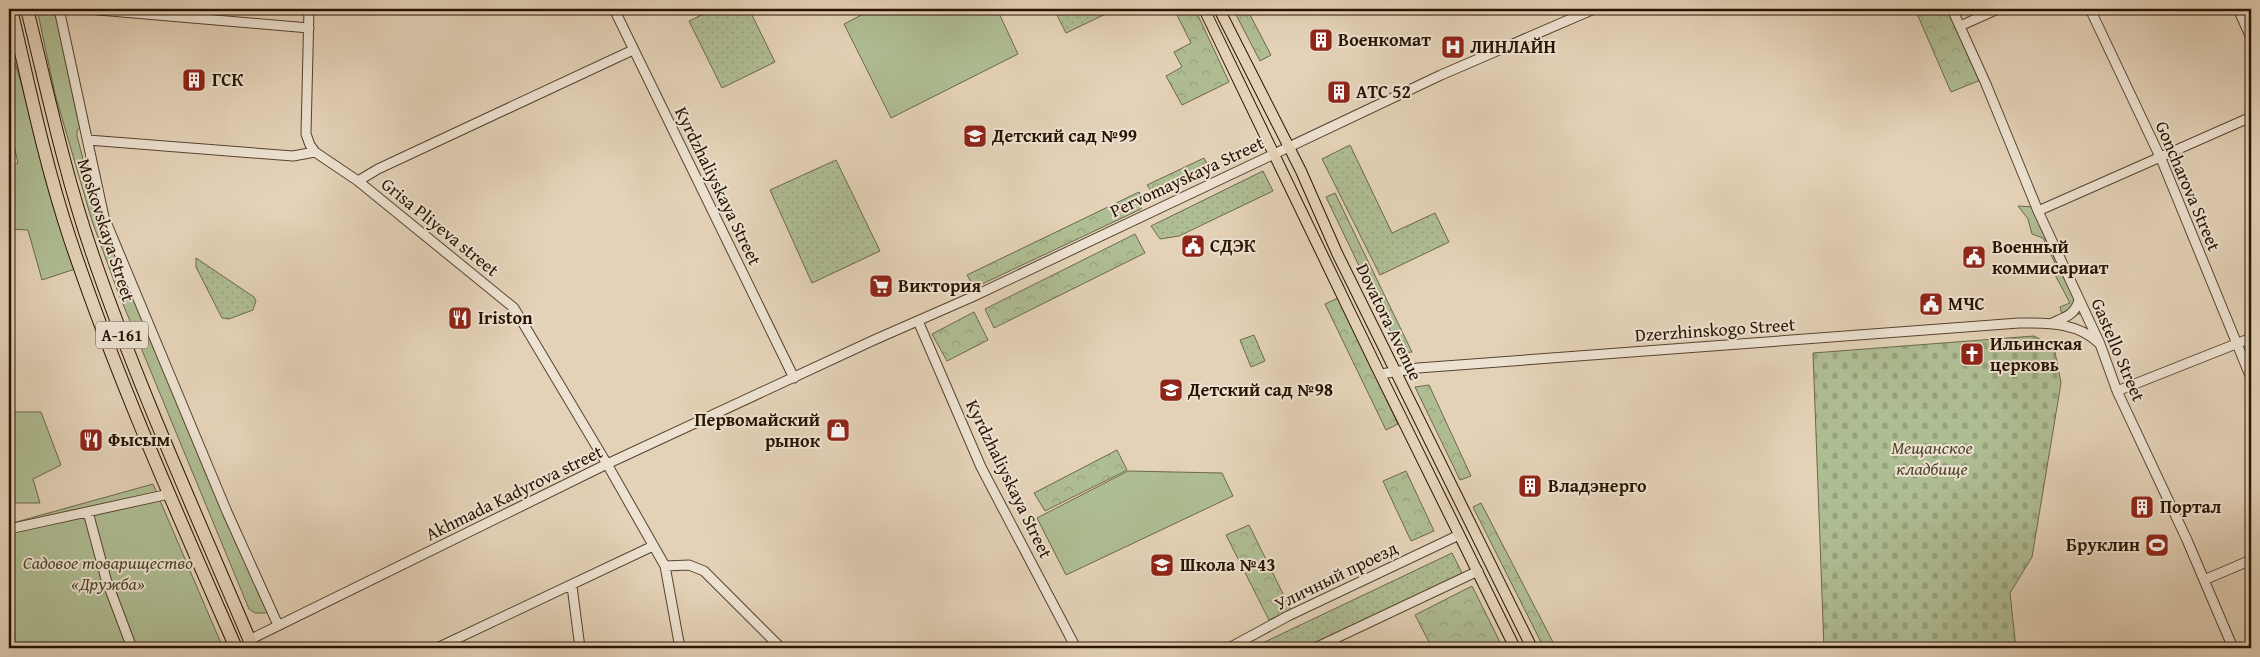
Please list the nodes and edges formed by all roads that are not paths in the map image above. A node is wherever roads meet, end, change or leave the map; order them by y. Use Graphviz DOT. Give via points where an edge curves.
graph roads {
  1 [pos="11,9"];
  2 [pos="27,9"];
  3 [pos="59,9"];
  4 [pos="87,9"];
  5 [pos="309,9"];
  6 [pos="614,9"];
  7 [pos="1204,9"];
  8 [pos="1219,9"];
  9 [pos="1594,9"];
  10 [pos="1952,9"];
  11 [pos="1998,9"];
  12 [pos="2090,9"];
  13 [pos="2238,9"];
  14 [pos="1960,26"];
  15 [pos="309,28"];
  16 [pos="2251,38"];
  17 [pos="633,50"];
  18 [pos="2251,117"];
  19 [pos="88,140"];
  20 [pos="1289,147"];
  21 [pos="315,152"];
  22 [pos="1275,153"];
  23 [pos="2160,156"];
  24 [pos="358,181"];
  25 [pos="2038,211"];
  26 [pos="2079,300"];
  27 [pos="918,321"];
  28 [pos="2052,323"];
  29 [pos="2251,338"];
  30 [pos="2100,344"];
  31 [pos="2236,344"];
  32 [pos="1396,372"];
  33 [pos="1381,374"];
  34 [pos="794,378"];
  35 [pos="2251,378"];
  36 [pos="2117,391"];
  37 [pos="607,464"];
  38 [pos="169,494"];
  39 [pos="88,512"];
  40 [pos="9,529"];
  41 [pos="1459,535"];
  42 [pos="653,546"];
  43 [pos="2251,560"];
  44 [pos="665,566"];
  45 [pos="1478,571"];
  46 [pos="2204,580"];
  47 [pos="572,586"];
  48 [pos="278,625"];
  49 [pos="251,644"];
  50 [pos="132,648"];
  51 [pos="236,648"];
  52 [pos="438,648"];
  53 [pos="580,648"];
  54 [pos="680,648"];
  55 [pos="781,648"];
  56 [pos="1076,648"];
  57 [pos="1229,648"];
  58 [pos="1315,648"];
  59 [pos="1516,648"];
  60 [pos="1532,648"];
  61 [pos="2233,648"];
  1 -- 38 [label="highway, Moskovskaya Street / А-161" via="70,238"];
  2 -- 49 [label="highway, Moskovskaya Street / А-161" via="59,140 96,263 155,417"];
  3 -- 19 [label="street"];
  4 -- 15 [label="street"];
  5 -- 15 [label="street"];
  6 -- 17 [label="street, Kyrdzhaliyskaya Street"];
  7 -- 22 [label="main road, Dovatora Avenue"];
  8 -- 20 [label="main road, Dovatora Avenue"];
  9 -- 20 [label="street, Pervomayskaya Street" via="1441,75"];
  10 -- 14 [label="street, Gastello Street"];
  11 -- 14 [label="street"];
  12 -- 23 [label="street, Goncharova Street"];
  13 -- 16 [label="street"];
  14 -- 25 [label="street, Gastello Street"];
  15 -- 21 [label="street" via="306,134"];
  17 -- 24 [label="street"];
  17 -- 34 [label="street, Kyrdzhaliyskaya Street"];
  18 -- 23 [label="street"];
  19 -- 21 [label="street" via="293,156"];
  19 -- 48 [label="street" via="104,217 227,512"];
  20 -- 22 [label="street, Pervomayskaya Street"];
  20 -- 32 [label="main road, Dovatora Avenue"];
  21 -- 24 [label="street, Grisa Pliyeva street"];
  22 -- 27 [label="street, Pervomayskaya Street"];
  22 -- 33 [label="main road, Dovatora Avenue"];
  23 -- 25 [label="street"];
  23 -- 31 [label="street, Goncharova Street"];
  24 -- 37 [label="street, Grisa Pliyeva street" via="514,308"];
  25 -- 26 [label="street, Gastello Street"];
  26 -- 28 [label="street, Dzerzhinskogo Street" via="2075,312"];
  26 -- 30 [label="street, Gastello Street"];
  27 -- 34 [label="street, Pervomayskaya Street"];
  27 -- 56 [label="street, Kyrdzhaliyskaya Street" via="981,467"];
  28 -- 30 [label="street, Dzerzhinskogo Street" via="2084,332"];
  28 -- 32 [label="street, Dzerzhinskogo Street" via="2000,324"];
  29 -- 31 [label="street"];
  30 -- 36 [label="street, Gastello Street"];
  31 -- 35 [label="street, Goncharova Street"];
  31 -- 36 [label="street"];
  32 -- 33 [label="street, Dzerzhinskogo Street"];
  32 -- 60 [label="main road, Dovatora Avenue"];
  33 -- 41 [label="main road, Dovatora Avenue"];
  34 -- 37 [label="street, Akhmada Kadyrova street"];
  36 -- 46 [label="street, Gastello Street"];
  37 -- 42 [label="street, Grisa Pliyeva street"];
  37 -- 48 [label="street, Akhmada Kadyrova street"];
  38 -- 39 [label="street"];
  38 -- 51 [label="highway, Moskovskaya Street / А-161"];
  39 -- 40 [label="street"];
  39 -- 50 [label="street" via="106,579"];
  41 -- 45 [label="main road, Dovatora Avenue"];
  41 -- 57 [label="street, Уличный проезд" via="1288,616"];
  42 -- 44 [label="street, Grisa Pliyeva street"];
  42 -- 47 [label="street"];
  43 -- 46 [label="street"];
  44 -- 54 [label="street"];
  44 -- 55 [label="street" via="689,565 704,571"];
  45 -- 58 [label="street"];
  45 -- 59 [label="main road, Dovatora Avenue"];
  46 -- 61 [label="street, Gastello Street"];
  47 -- 52 [label="street"];
  47 -- 53 [label="street"];
  48 -- 49 [label="street, Akhmada Kadyrova street"];
}
